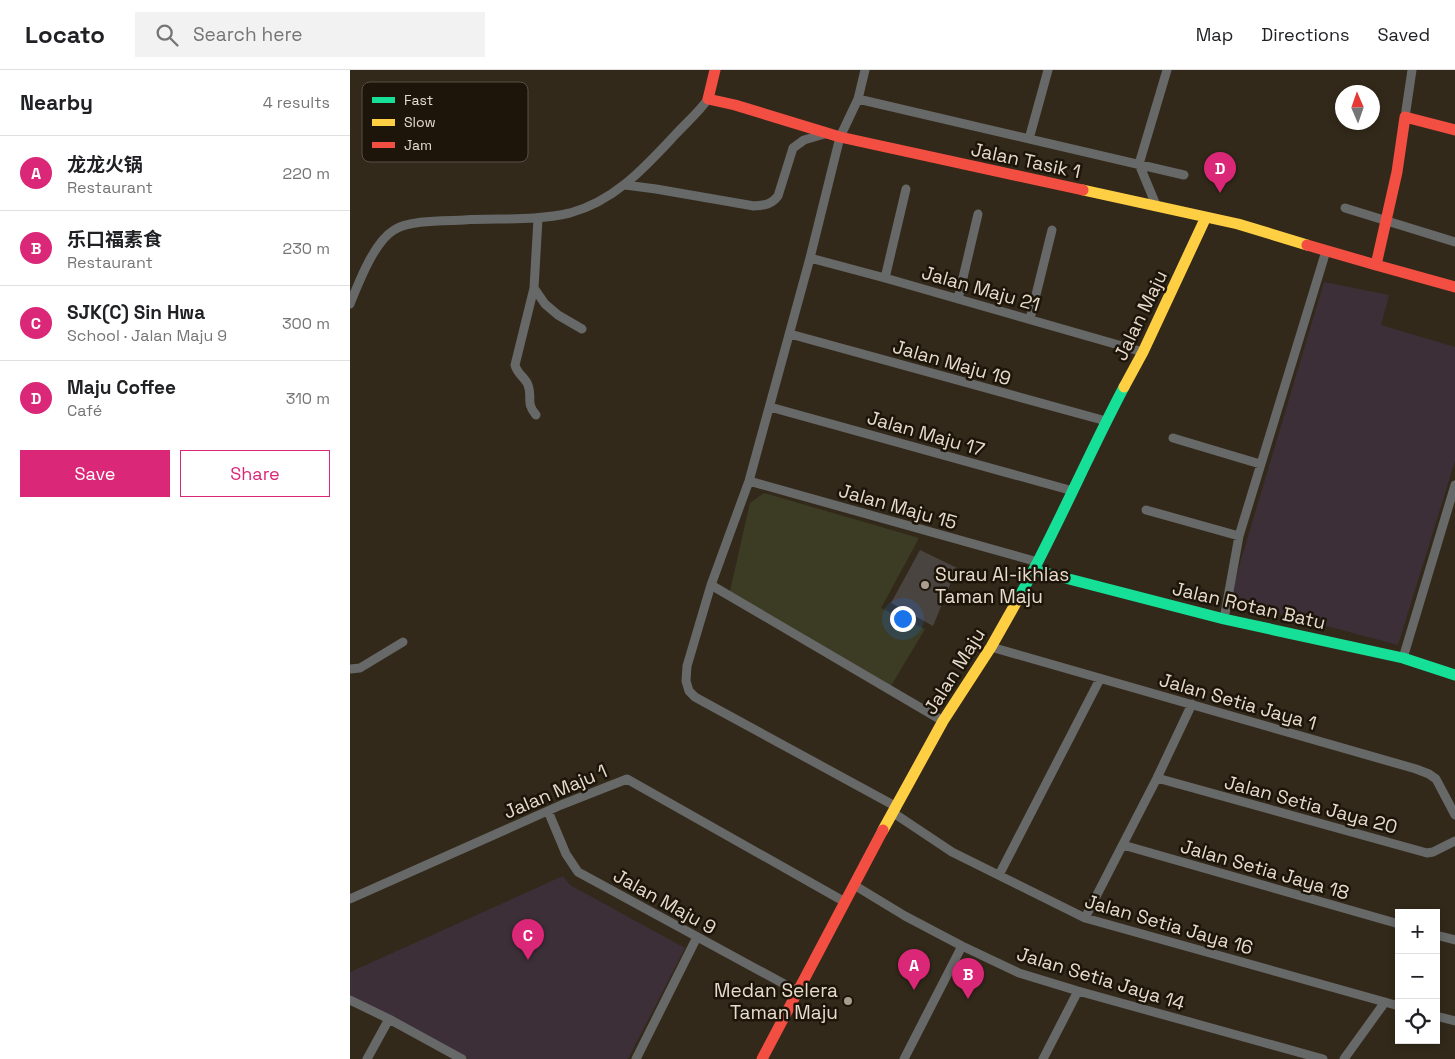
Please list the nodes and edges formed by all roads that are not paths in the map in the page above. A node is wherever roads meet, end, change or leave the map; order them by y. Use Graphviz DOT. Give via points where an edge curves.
graph roads {
  1 [pos="715,70"];
  2 [pos="865,70"];
  3 [pos="1048,70"];
  4 [pos="1167,70"];
  5 [pos="1412,70"];
  6 [pos="708,99"];
  7 [pos="858,99"];
  8 [pos="1405,117"];
  9 [pos="1455,130"];
  10 [pos="828,133"];
  11 [pos="840,137"];
  12 [pos="1029,139"];
  13 [pos="1139,164"];
  14 [pos="1184,175"];
  15 [pos="625,185"];
  16 [pos="906,189"];
  17 [pos="1156,205"];
  18 [pos="1345,208"];
  19 [pos="978,214"];
  20 [pos="1206,217"];
  21 [pos="538,218"];
  22 [pos="1387,222"];
  23 [pos="1052,230"];
  24 [pos="1455,242"];
  25 [pos="1326,251"];
  26 [pos="810,258"];
  27 [pos="1376,265"];
  28 [pos="885,278"];
  29 [pos="1455,287"];
  30 [pos="534,288"];
  31 [pos="958,299"];
  32 [pos="350,304"];
  33 [pos="1030,319"];
  34 [pos="582,330"];
  35 [pos="790,334"];
  36 [pos="1143,352"];
  37 [pos="770,407"];
  38 [pos="536,415"];
  39 [pos="1106,421"];
  40 [pos="1173,438"];
  41 [pos="1260,464"];
  42 [pos="749,481"];
  43 [pos="1455,485"];
  44 [pos="1073,491"];
  45 [pos="1146,510"];
  46 [pos="1239,536"];
  47 [pos="1036,566"];
  48 [pos="711,585"];
  49 [pos="1224,619"];
  50 [pos="403,642"];
  51 [pos="991,647"];
  52 [pos="1403,658"];
  53 [pos="350,669"];
  54 [pos="1455,675"];
  55 [pos="1100,679"];
  56 [pos="1192,704"];
  57 [pos="943,721"];
  58 [pos="1157,778"];
  59 [pos="894,809"];
  60 [pos="548,811"];
  61 [pos="1455,815"];
  62 [pos="1455,841"];
  63 [pos="1123,845"];
  64 [pos="999,875"];
  65 [pos="854,885"];
  66 [pos="350,899"];
  67 [pos="845,902"];
  68 [pos="1084,918"];
  69 [pos="1395,923"];
  70 [pos="1440,935"];
  71 [pos="697,937"];
  72 [pos="1455,940"];
  73 [pos="962,946"];
  74 [pos="797,991"];
  75 [pos="1078,991"];
  76 [pos="350,1000"];
  77 [pos="1385,1002"];
  78 [pos="1395,1005"];
  79 [pos="1440,1017"];
  80 [pos="389,1019"];
  81 [pos="1455,1021"];
  82 [pos="366,1059"];
  83 [pos="462,1059"];
  84 [pos="636,1059"];
  85 [pos="762,1059"];
  86 [pos="904,1059"];
  87 [pos="1043,1059"];
  88 [pos="1323,1059"];
  89 [pos="1344,1059"];
  1 -- 6 [label="street"];
  2 -- 7 [label="street"];
  3 -- 12 [label="street"];
  4 -- 13 [label="street"];
  5 -- 8 [label="street"];
  6 -- 10 [label="street, Jalan Tasik 1"];
  6 -- 15 [label="street"];
  7 -- 11 [label="street"];
  7 -- 12 [label="street"];
  8 -- 9 [label="street"];
  8 -- 22 [label="street"];
  10 -- 11 [label="street, Jalan Tasik 1"];
  10 -- 15 [label="street" via="804,140 793,148 778,196 767,205 754,206"];
  11 -- 17 [label="street, Jalan Tasik 1"];
  11 -- 26 [label="street"];
  12 -- 13 [label="street"];
  13 -- 14 [label="street"];
  13 -- 17 [label="street"];
  15 -- 21 [label="street" via="571,212"];
  16 -- 28 [label="street"];
  17 -- 20 [label="street, Jalan Tasik 1"];
  18 -- 22 [label="street"];
  19 -- 31 [label="street"];
  20 -- 25 [label="street, Jalan Tasik 1"];
  20 -- 36 [label="street, Jalan Maju"];
  21 -- 30 [label="street"];
  21 -- 32 [label="street" via="480,219 396,228 375,249"];
  22 -- 24 [label="street"];
  22 -- 27 [label="street"];
  23 -- 33 [label="street"];
  25 -- 27 [label="street, Jalan Tasik 1"];
  25 -- 41 [label="street"];
  26 -- 28 [label="street, Jalan Maju 21"];
  26 -- 35 [label="street"];
  27 -- 29 [label="street, Jalan Tasik 1"];
  28 -- 31 [label="street, Jalan Maju 21"];
  30 -- 34 [label="street" via="545,304"];
  30 -- 38 [label="street" via="515,365 528,385 530,408"];
  31 -- 33 [label="street, Jalan Maju 21"];
  33 -- 36 [label="street, Jalan Maju 21"];
  35 -- 37 [label="street"];
  35 -- 39 [label="street, Jalan Maju 19"];
  36 -- 39 [label="street, Jalan Maju"];
  37 -- 42 [label="street"];
  37 -- 44 [label="street, Jalan Maju 17"];
  39 -- 44 [label="street, Jalan Maju"];
  40 -- 41 [label="street"];
  41 -- 46 [label="street"];
  42 -- 47 [label="street, Jalan Maju 15"];
  42 -- 48 [label="street"];
  43 -- 52 [label="street"];
  44 -- 47 [label="street, Jalan Maju"];
  45 -- 46 [label="street"];
  46 -- 49 [label="street"];
  47 -- 49 [label="street, Jalan Rotan Batu"];
  47 -- 51 [label="street, Jalan Maju"];
  48 -- 57 [label="street"];
  48 -- 59 [label="street, Jalan Setia Jaya 16" via="687,666 688,691"];
  49 -- 52 [label="street, Jalan Rotan Batu"];
  50 -- 53 [label="street" via="360,668"];
  51 -- 55 [label="street, Jalan Setia Jaya 1"];
  51 -- 57 [label="street, Jalan Maju"];
  52 -- 54 [label="street, Jalan Rotan Batu"];
  55 -- 56 [label="street, Jalan Setia Jaya 1"];
  55 -- 64 [label="street"];
  56 -- 58 [label="street"];
  56 -- 61 [label="street, Jalan Setia Jaya 1" via="1429,774 1436,780"];
  57 -- 59 [label="street, Jalan Maju"];
  58 -- 62 [label="street, Jalan Setia Jaya 20" via="1427,853"];
  58 -- 63 [label="street"];
  59 -- 64 [label="street, Jalan Setia Jaya 16" via="952,852"];
  59 -- 65 [label="street, Jalan Maju"];
  60 -- 66 [label="street, Jalan Maju 1"];
  60 -- 67 [label="street, Jalan Maju 1" via="628,779"];
  60 -- 71 [label="street, Jalan Maju 9" via="566,854 578,872"];
  63 -- 68 [label="street"];
  63 -- 69 [label="street, Jalan Setia Jaya 18"];
  64 -- 68 [label="street, Jalan Setia Jaya 16"];
  65 -- 67 [label="street, Jalan Maju"];
  65 -- 73 [label="street, Jalan Setia Jaya 14"];
  67 -- 74 [label="street, Jalan Maju"];
  68 -- 77 [label="street, Jalan Setia Jaya 16"];
  70 -- 72 [label="street"];
  71 -- 74 [label="street, Jalan Maju 9"];
  71 -- 84 [label="street"];
  73 -- 75 [label="street, Jalan Setia Jaya 14" via="1019,973"];
  73 -- 86 [label="street"];
  74 -- 85 [label="street, Jalan Maju"];
  75 -- 87 [label="street"];
  75 -- 88 [label="street, Jalan Setia Jaya 14"];
  76 -- 80 [label="street"];
  77 -- 78 [label="street, Jalan Setia Jaya 16"];
  77 -- 89 [label="street"];
  79 -- 81 [label="street"];
  80 -- 82 [label="street"];
  80 -- 83 [label="street"];
}
